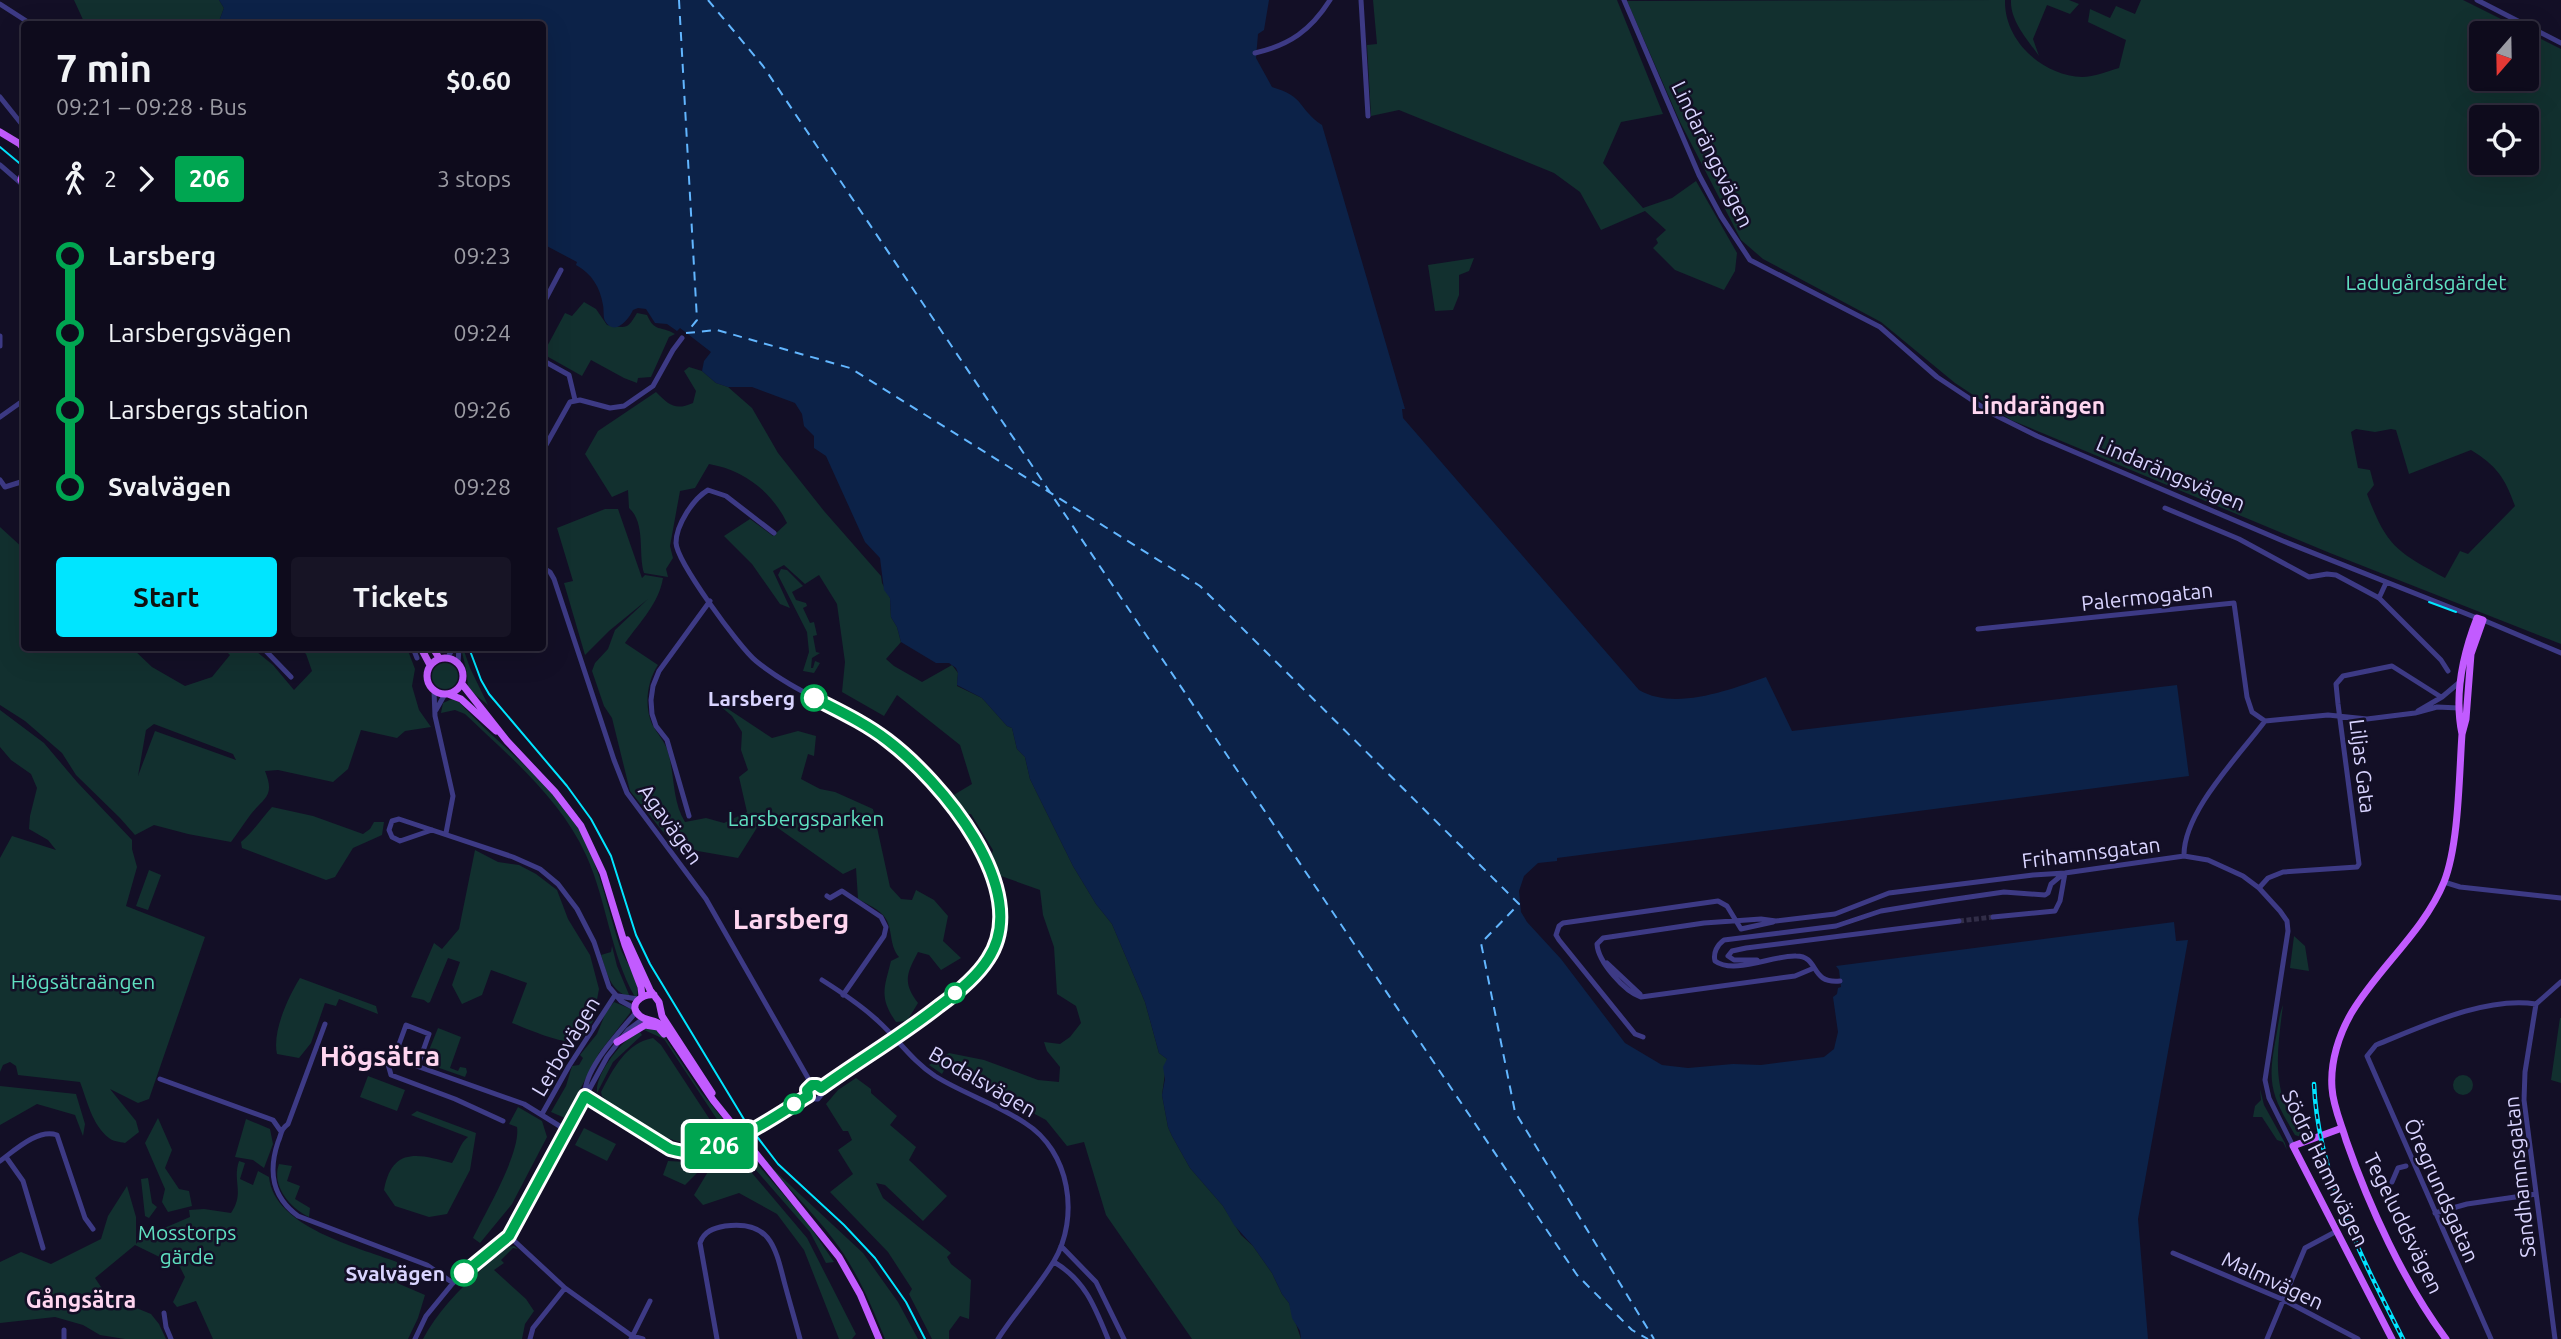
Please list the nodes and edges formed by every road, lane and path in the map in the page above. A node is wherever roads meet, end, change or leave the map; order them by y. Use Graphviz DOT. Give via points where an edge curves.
graph roads {
  1 [pos="1330,0"];
  2 [pos="1362,0"];
  3 [pos="1624,0"];
  4 [pos="2477,0"];
  5 [pos="0,4"];
  6 [pos="27,21"];
  7 [pos="2561,43"];
  8 [pos="1255,53"];
  9 [pos="0,97"];
  10 [pos="1368,116"];
  11 [pos="21,123"];
  12 [pos="0,132"];
  13 [pos="21,145"];
  14 [pos="0,165"];
  15 [pos="21,183"];
  16 [pos="561,270"];
  17 [pos="546,298"];
  18 [pos="0,336"];
  19 [pos="682,338"];
  20 [pos="0,346"];
  21 [pos="546,362"];
  22 [pos="575,400"];
  23 [pos="21,402"];
  24 [pos="0,417"];
  25 [pos="546,445"];
  26 [pos="0,480"];
  27 [pos="21,482"];
  28 [pos="2165,508"];
  29 [pos="774,533"];
  30 [pos="546,570"];
  31 [pos="2386,583"];
  32 [pos="2379,598"];
  33 [pos="710,601"];
  34 [pos="2480,619"];
  35 [pos="1978,629"];
  36 [pos="266,651"];
  37 [pos="415,651"];
  38 [pos="423,651"];
  39 [pos="436,651"];
  40 [pos="450,651"];
  41 [pos="459,651"];
  42 [pos="2561,653"];
  43 [pos="417,658"];
  44 [pos="443,658"];
  45 [pos="458,663"];
  46 [pos="430,665"];
  47 [pos="2448,671"];
  48 [pos="291,677"];
  49 [pos="2462,681"];
  50 [pos="462,684"];
  51 [pos="434,691"];
  52 [pos="446,694"];
  53 [pos="2442,697"];
  54 [pos="2464,699"];
  55 [pos="2463,709"];
  56 [pos="436,710"];
  57 [pos="2415,713"];
  58 [pos="2341,717"];
  59 [pos="2265,721"];
  60 [pos="507,741"];
  61 [pos="689,816"];
  62 [pos="432,830"];
  63 [pos="446,833"];
  64 [pos="2184,856"];
  65 [pos="2064,873"];
  66 [pos="2444,882"];
  67 [pos="2259,888"];
  68 [pos="827,896"];
  69 [pos="2561,898"];
  70 [pos="616,914"];
  71 [pos="1993,917"];
  72 [pos="1737,921"];
  73 [pos="1776,921"];
  74 [pos="1959,921"];
  75 [pos="1764,960"];
  76 [pos="1814,968"];
  77 [pos="822,980"];
  78 [pos="1840,981"];
  79 [pos="2561,982"];
  80 [pos="615,995"];
  81 [pos="654,995"];
  82 [pos="844,995"];
  83 [pos="640,997"];
  84 [pos="2536,1004"];
  85 [pos="636,1010"];
  86 [pos="660,1011"];
  87 [pos="647,1018"];
  88 [pos="325,1024"];
  89 [pos="1643,1037"];
  90 [pos="895,1040"];
  91 [pos="617,1042"];
  92 [pos="394,1058"];
  93 [pos="685,1060"];
  94 [pos="418,1065"];
  95 [pos="160,1079"];
  96 [pos="812,1085"];
  97 [pos="821,1088"];
  98 [pos="585,1096"];
  99 [pos="808,1096"];
  100 [pos="542,1114"];
  101 [pos="728,1118"];
  102 [pos="503,1121"];
  103 [pos="2342,1128"];
  104 [pos="281,1130"];
  105 [pos="566,1130"];
  106 [pos="2293,1146"];
  107 [pos="6,1157"];
  108 [pos="0,1161"];
  109 [pos="2406,1166"];
  110 [pos="2392,1182"];
  111 [pos="2536,1194"];
  112 [pos="2435,1213"];
  113 [pos="93,1229"];
  114 [pos="2337,1231"];
  115 [pos="509,1236"];
  116 [pos="1061,1246"];
  117 [pos="43,1248"];
  118 [pos="2174,1253"];
  119 [pos="1054,1262"];
  120 [pos="453,1283"];
  121 [pos="565,1287"];
  122 [pos="2284,1300"];
  123 [pos="650,1301"];
  124 [pos="164,1313"];
  125 [pos="64,1330"];
  126 [pos="2345,1332"];
  127 [pos="631,1338"];
  128 [pos="64,1339"];
  129 [pos="172,1339"];
  130 [pos="415,1339"];
  131 [pos="530,1339"];
  132 [pos="643,1339"];
  133 [pos="717,1339"];
  134 [pos="800,1339"];
  135 [pos="879,1339"];
  136 [pos="998,1339"];
  137 [pos="1108,1339"];
  138 [pos="1124,1339"];
  139 [pos="2267,1339"];
  140 [pos="2342,1339"];
  141 [pos="2358,1339"];
  142 [pos="2392,1339"];
  143 [pos="2446,1339"];
  144 [pos="2490,1339"];
  145 [pos="2555,1339"];
  1 -- 8 [label="street" via="1306,31"];
  2 -- 10 [label="street"];
  3 -- 31 [label="street, Lindarängsvägen" via="1699,175 1750,260 1880,327 1937,377 1993,414"];
  4 -- 7 [label="street"];
  5 -- 6 [label="street"];
  9 -- 11 [label="street"];
  12 -- 13 [label="main road"];
  14 -- 15 [label="street"];
  16 -- 17 [label="street"];
  18 -- 20 [label="street"];
  19 -- 22 [label="street" via="653,386 624,406 610,408"];
  21 -- 22 [label="street" via="569,375"];
  22 -- 25 [label="street"];
  23 -- 24 [label="street"];
  26 -- 27 [label="street" via="5,487"];
  28 -- 32 [label="street" via="2239,539 2309,578 2336,575"];
  29 -- 33 [label="street" via="726,496 704,492 679,527 676,541"];
  30 -- 96 [label="street, Agavägen" via="554,579 627,793 706,899"];
  31 -- 32 [label="street"];
  31 -- 34 [label="street, Lindarängsvägen"];
  32 -- 47 [label="street"];
  33 -- 61 [label="street" via="659,671 651,700"];
  33 -- 90 [label="street" via="749,654 908,758 960,819 996,879 1001,920 987,961 950,998"];
  34 -- 42 [label="street, Lindarängsvägen"];
  34 -- 49 [label="main road, Tegeluddsvägen" via="2468,643"];
  34 -- 54 [label="main road, Tegeluddsvägen"];
  35 -- 59 [label="street, Palermogatan" via="2234,603 2247,697 2252,712"];
  36 -- 48 [label="street"];
  37 -- 43 [label="street"];
  38 -- 46 [label="main road"];
  39 -- 44 [label="main road"];
  40 -- 44 [label="street"];
  41 -- 45 [label="street"];
  44 -- 45 [label="main road"];
  44 -- 46 [label="main road"];
  45 -- 50 [label="main road" via="464,674"];
  46 -- 51 [label="main road" via="427,681"];
  49 -- 53 [label="street"];
  49 -- 54 [label="main road, Tegeluddsvägen"];
  50 -- 52 [label="main road"];
  50 -- 60 [label="main road"];
  51 -- 52 [label="main road"];
  51 -- 56 [label="street"];
  52 -- 56 [label="street"];
  52 -- 60 [label="main road" via="461,699"];
  53 -- 54 [label="street"];
  53 -- 57 [label="street"];
  53 -- 58 [label="street, Liljas Gata" via="2392,666 2347,673 2336,684"];
  54 -- 55 [label="main road, Tegeluddsvägen"];
  55 -- 57 [label="street" via="2437,707"];
  55 -- 66 [label="main road, Tegeluddsvägen" via="2452,848"];
  56 -- 63 [label="street" via="453,796"];
  57 -- 58 [label="street"];
  58 -- 59 [label="street"];
  58 -- 67 [label="street, Liljas Gata" via="2359,864 2283,872"];
  59 -- 64 [label="street, Frihamnsgatan" via="2203,800"];
  60 -- 70 [label="main road" via="581,826"];
  62 -- 62 [label="street, Lerbovägen" via="398,819 389,830 400,841"];
  62 -- 63 [label="street, Lerbovägen"];
  63 -- 80 [label="street, Lerbovägen" via="540,869 558,884 587,927"];
  64 -- 65 [label="street, Frihamnsgatan"];
  64 -- 67 [label="street, Södra Hamnvägen" via="2208,860"];
  65 -- 71 [label="street" via="2055,911"];
  65 -- 73 [label="street, Frihamnsgatan" via="1889,893 1835,914"];
  65 -- 75 [label="street" via="2045,895 2004,892 1881,911 1836,926 1724,940 1714,956 1726,966"];
  66 -- 69 [label="street"];
  66 -- 103 [label="main road, Tegeluddsvägen" via="2431,907 2358,1002 2342,1033 2332,1086"];
  67 -- 106 [label="street, Södra Hamnvägen" via="2288,926 2265,1080"];
  68 -- 82 [label="street" via="842,891 881,917 886,927"];
  70 -- 81 [label="main road"];
  70 -- 83 [label="main road" via="641,987"];
  72 -- 73 [label="street, Frihamnsgatan"];
  72 -- 73 [label="street" via="1741,929"];
  72 -- 76 [label="street, Frihamnsgatan" via="1602,938 1597,944 1603,963 1641,997 1795,976"];
  72 -- 89 [label="street" via="1718,901 1559,926 1559,940 1634,1034"];
  74 -- 75 [label="street" via="1746,948 1728,956"];
  75 -- 76 [label="street" via="1803,957"];
  76 -- 78 [label="street" via="1822,979"];
  77 -- 82 [label="street, Bodalsvägen"];
  79 -- 84 [label="street"];
  80 -- 83 [label="street, Lerbovägen"];
  80 -- 85 [label="street, Lerbovägen"];
  80 -- 100 [label="street, Lerbovägen"];
  81 -- 83 [label="main road"];
  81 -- 86 [label="main road"];
  82 -- 90 [label="street, Bodalsvägen"];
  83 -- 85 [label="main road"];
  84 -- 111 [label="street, Sandhamnsgatan" via="2524,1088"];
  84 -- 112 [label="street, Öregrundsgatan" via="2491,1003 2376,1045 2368,1052"];
  85 -- 87 [label="main road"];
  85 -- 98 [label="street" via="602,1054 586,1084"];
  86 -- 87 [label="main road"];
  86 -- 101 [label="main road"];
  87 -- 91 [label="street"];
  87 -- 93 [label="main road" via="661,1024"];
  88 -- 104 [label="street" via="288,1124"];
  90 -- 97 [label="street"];
  90 -- 116 [label="street, Bodalsvägen" via="935,1075 1014,1116 1040,1135 1058,1161 1066,1184 1067,1221"];
  91 -- 93 [label="main road" via="639,1027 655,1026"];
  91 -- 98 [label="street"];
  92 -- 94 [label="street"];
  92 -- 94 [label="street" via="406,1025 429,1034"];
  92 -- 102 [label="street" via="388,1064 391,1075"];
  93 -- 101 [label="main road"];
  94 -- 100 [label="street"];
  95 -- 104 [label="street" via="273,1121"];
  96 -- 97 [label="street"];
  96 -- 99 [label="street"];
  97 -- 99 [label="street" via="818,1099"];
  98 -- 99 [label="street" via="670,1149 685,1153 721,1145"];
  98 -- 105 [label="street"];
  100 -- 105 [label="street"];
  101 -- 135 [label="main road" via="839,1257"];
  103 -- 106 [label="main road"];
  103 -- 143 [label="main road, Tegeluddsvägen" via="2366,1192 2413,1287"];
  104 -- 120 [label="street" via="272,1172 277,1193 288,1209 427,1265"];
  105 -- 115 [label="street"];
  106 -- 114 [label="main road, Södra Hamnvägen"];
  107 -- 108 [label="street"];
  107 -- 113 [label="street" via="29,1141 57,1135 85,1218"];
  107 -- 117 [label="street" via="23,1181"];
  109 -- 110 [label="street" via="2398,1168"];
  111 -- 112 [label="street"];
  111 -- 145 [label="street, Sandhamnsgatan"];
  112 -- 144 [label="street, Öregrundsgatan"];
  114 -- 122 [label="street" via="2305,1248"];
  114 -- 142 [label="main road, Södra Hamnvägen"];
  115 -- 120 [label="street"];
  115 -- 121 [label="street"];
  116 -- 119 [label="street, Bodalsvägen"];
  116 -- 138 [label="street" via="1096,1282"];
  118 -- 122 [label="street, Malmvägen"];
  119 -- 136 [label="street, Bodalsvägen"];
  119 -- 137 [label="street" via="1084,1287"];
  120 -- 130 [label="street" via="426,1316"];
  121 -- 127 [label="street"];
  121 -- 131 [label="street"];
  122 -- 126 [label="street, Malmvägen"];
  122 -- 139 [label="street"];
  123 -- 127 [label="street"];
  124 -- 129 [label="street"];
  125 -- 128 [label="street"];
  126 -- 140 [label="street"];
  126 -- 141 [label="street, Malmvägen"];
  127 -- 132 [label="street"];
  133 -- 134 [label="street" via="700,1247 706,1233 725,1226 751,1227 767,1236 776,1249"];
}
